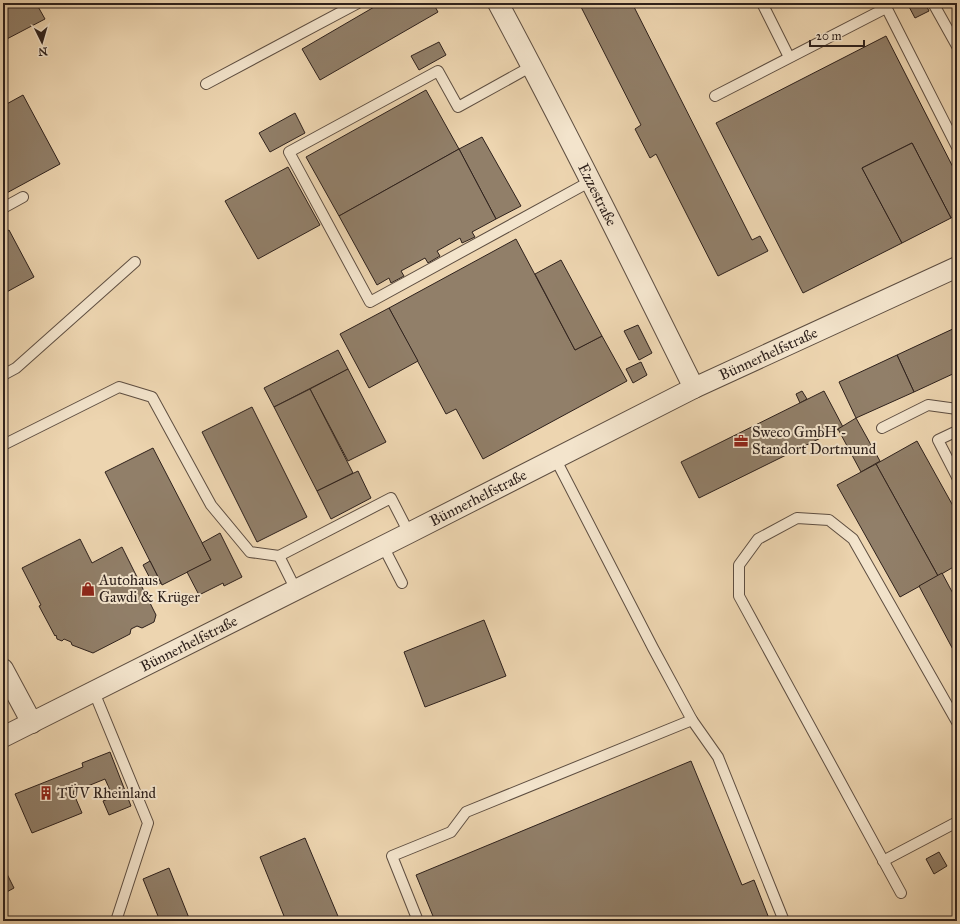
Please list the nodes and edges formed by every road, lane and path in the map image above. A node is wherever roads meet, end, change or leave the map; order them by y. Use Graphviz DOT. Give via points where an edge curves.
graph roads {
  1 [pos="358,3"];
  2 [pos="498,3"];
  3 [pos="762,3"];
  4 [pos="933,3"];
  5 [pos="885,5"];
  6 [pos="957,46"];
  7 [pos="789,57"];
  8 [pos="532,66"];
  9 [pos="206,84"];
  10 [pos="715,96"];
  11 [pos="957,147"];
  12 [pos="591,181"];
  13 [pos="23,197"];
  14 [pos="3,208"];
  15 [pos="135,262"];
  16 [pos="957,267"];
  17 [pos="3,374"];
  18 [pos="694,388"];
  19 [pos="957,409"];
  20 [pos="882,428"];
  21 [pos="957,431"];
  22 [pos="3,446"];
  23 [pos="555,458"];
  24 [pos="957,477"];
  25 [pos="409,533"];
  26 [pos="383,546"];
  27 [pos="279,556"];
  28 [pos="402,583"];
  29 [pos="296,590"];
  30 [pos="3,669"];
  31 [pos="94,692"];
  32 [pos="692,720"];
  33 [pos="957,722"];
  34 [pos="32,723"];
  35 [pos="3,738"];
  36 [pos="957,822"];
  37 [pos="883,861"];
  38 [pos="901,893"];
  39 [pos="116,921"];
  40 [pos="418,921"];
  41 [pos="784,921"];
  1 -- 9 [label="lane"];
  2 -- 8 [label="street, Ezzestraße"];
  3 -- 7 [label="lane"];
  4 -- 6 [label="lane"];
  5 -- 7 [label="lane"];
  5 -- 11 [label="lane"];
  7 -- 10 [label="lane"];
  8 -- 12 [label="street, Ezzestraße"];
  8 -- 12 [label="lane" via="458,107 438,70 289,152 370,302"];
  12 -- 18 [label="street, Ezzestraße"];
  13 -- 14 [label="lane"];
  15 -- 17 [label="lane" via="16,368"];
  16 -- 18 [label="street, Bünnerhelfstraße"];
  18 -- 23 [label="street, Bünnerhelfstraße"];
  19 -- 20 [label="lane" via="928,406"];
  21 -- 24 [label="lane" via="938,440"];
  22 -- 27 [label="lane" via="119,387 152,397 211,505 250,552"];
  23 -- 25 [label="street, Bünnerhelfstraße"];
  23 -- 32 [label="lane"];
  25 -- 26 [label="street, Bünnerhelfstraße"];
  25 -- 27 [label="lane" via="391,498"];
  26 -- 28 [label="lane"];
  26 -- 29 [label="street, Bünnerhelfstraße"];
  27 -- 29 [label="lane"];
  29 -- 31 [label="street, Bünnerhelfstraße"];
  30 -- 34 [label="street"];
  31 -- 34 [label="street, Bünnerhelfstraße"];
  31 -- 39 [label="lane" via="148,823"];
  32 -- 40 [label="lane" via="466,812 451,832 392,856"];
  32 -- 41 [label="lane" via="718,757"];
  33 -- 37 [label="lane" via="853,539 828,520 797,518 758,539 739,565 739,596"];
  34 -- 35 [label="street, Bünnerhelfstraße"];
  36 -- 37 [label="lane"];
  37 -- 38 [label="lane"];
}
